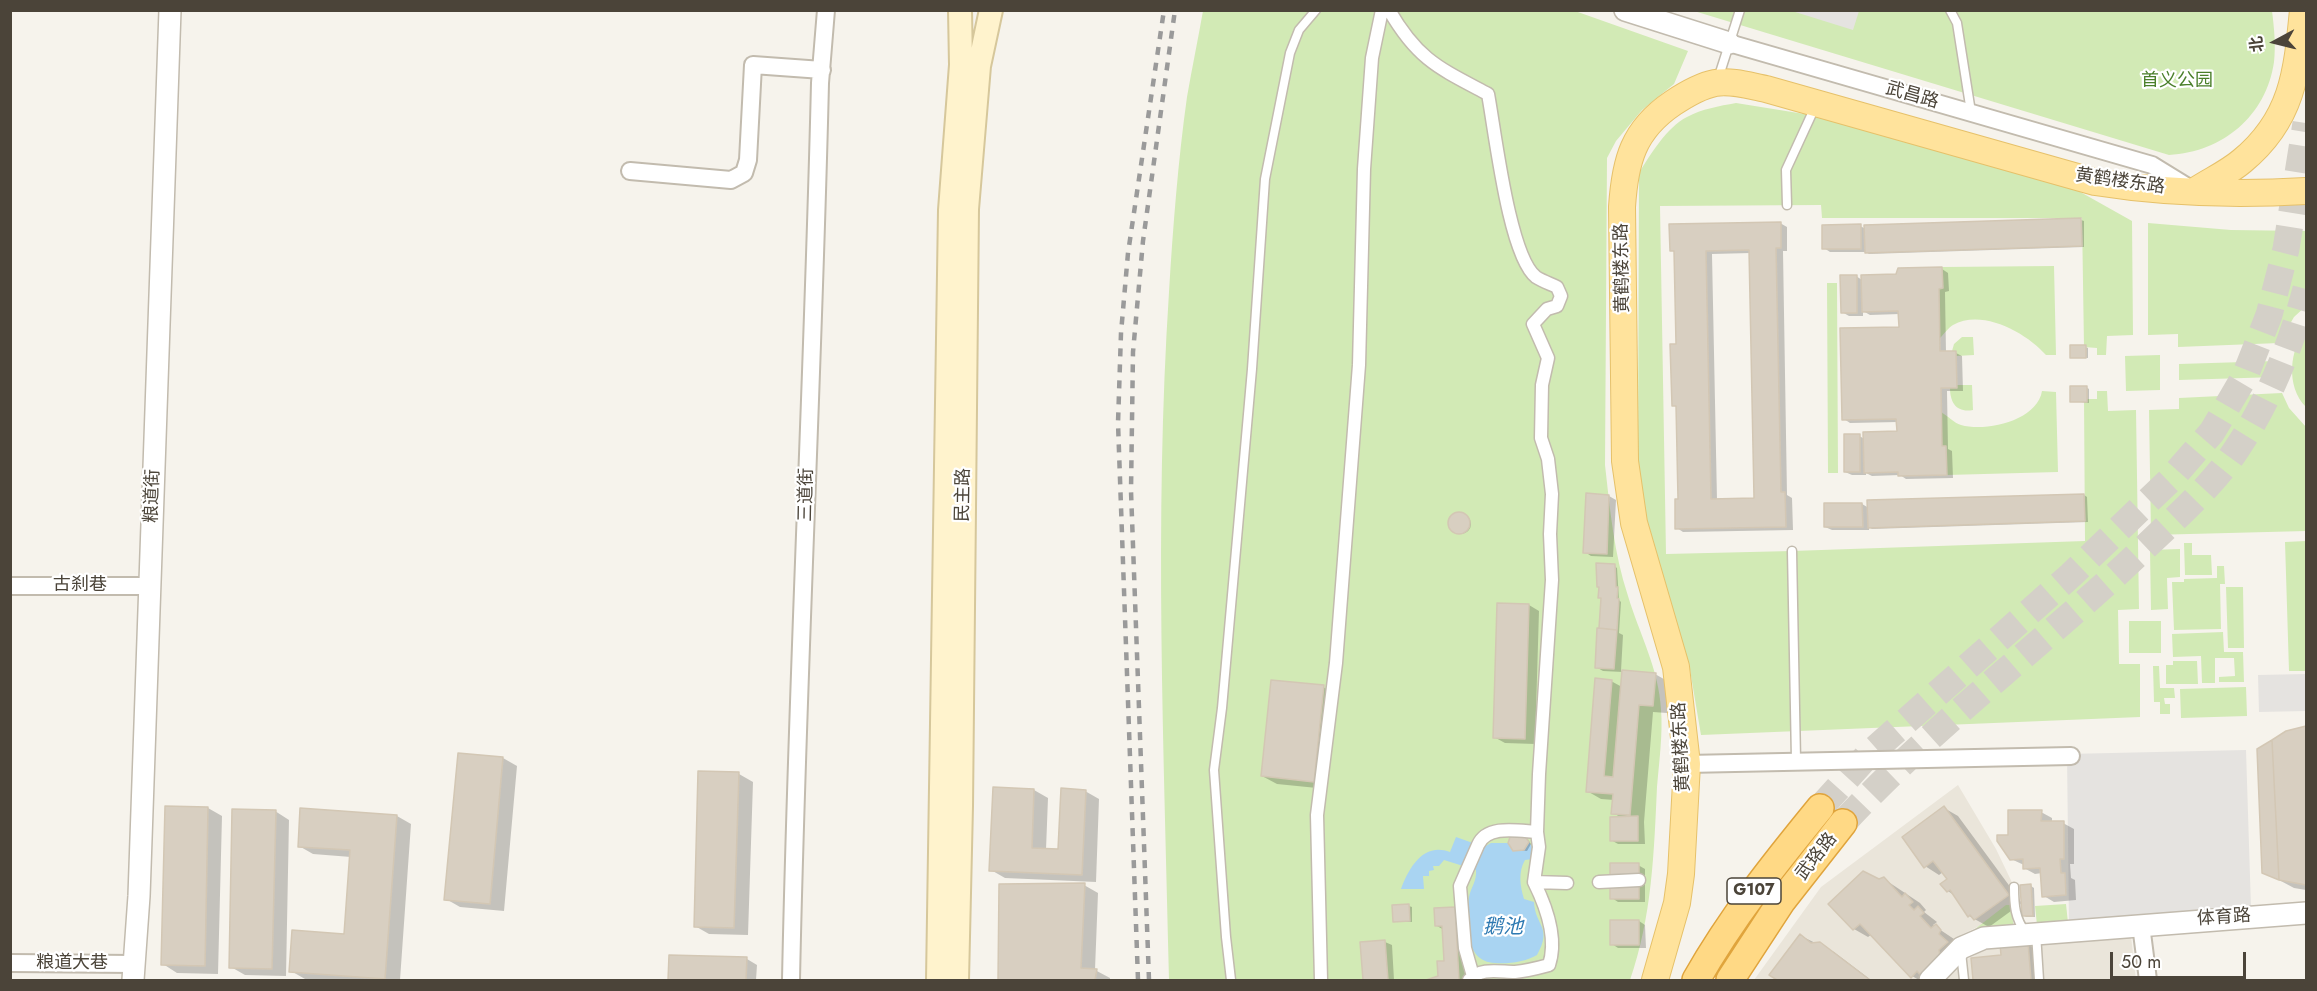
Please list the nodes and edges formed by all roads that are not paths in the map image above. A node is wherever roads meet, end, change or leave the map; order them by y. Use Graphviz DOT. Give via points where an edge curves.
graph roads {
  1 [pos="170,10"];
  2 [pos="826,10"];
  3 [pos="960,10"];
  4 [pos="984,10"];
  5 [pos="1316,10"];
  6 [pos="1382,10"];
  7 [pos="1389,10"];
  8 [pos="1625,10"];
  9 [pos="1740,10"];
  10 [pos="1950,10"];
  11 [pos="991,11"];
  12 [pos="2305,12"];
  13 [pos="1729,43"];
  14 [pos="822,70"];
  15 [pos="1717,83"];
  16 [pos="1816,103"];
  17 [pos="1971,112"];
  18 [pos="630,171"];
  19 [pos="2195,191"];
  20 [pos="2307,191"];
  21 [pos="1787,205"];
  22 [pos="1791,552"];
  23 [pos="10,586"];
  24 [pos="150,586"];
  25 [pos="2072,756"];
  26 [pos="1796,760"];
  27 [pos="1686,764"];
  28 [pos="1820,807"];
  29 [pos="1843,823"];
  30 [pos="1537,832"];
  31 [pos="1639,879"];
  32 [pos="1534,882"];
  33 [pos="1599,882"];
  34 [pos="1567,883"];
  35 [pos="2014,887"];
  36 [pos="2307,913"];
  37 [pos="2142,925"];
  38 [pos="2031,933"];
  39 [pos="1961,948"];
  40 [pos="10,963"];
  41 [pos="134,972"];
  42 [pos="1517,976"];
  43 [pos="1471,978"];
  44 [pos="791,981"];
  45 [pos="938,981"];
  46 [pos="957,981"];
  47 [pos="1231,981"];
  48 [pos="1321,981"];
  49 [pos="1655,981"];
  50 [pos="1696,981"];
  51 [pos="1730,981"];
  52 [pos="1930,981"];
  53 [pos="1964,981"];
  54 [pos="2039,981"];
  55 [pos="2148,981"];
  1 -- 24 [label="street, 粮道街"];
  2 -- 14 [label="street, 三道街"];
  3 -- 45 [label="main road, 民主路" via="961,65 950,222"];
  4 -- 11 [label="street"];
  5 -- 47 [label="lane" via="1299,30 1290,53 1265,179 1252,369 1214,770"];
  6 -- 48 [label="street" via="1372,58 1364,169 1359,365 1336,663 1317,815"];
  7 -- 30 [label="street" via="1414,48 1437,67 1488,94 1519,251 1535,276 1557,287 1561,296 1557,306 1547,309 1533,324 1548,358 1542,385 1540,438 1548,459 1552,494 1552,580"];
  8 -- 13 [label="street, 武昌路"];
  9 -- 13 [label="lane"];
  10 -- 17 [label="lane" via="1957,23"];
  11 -- 46 [label="main road, 民主路" via="979,66 967,209"];
  12 -- 19 [label="main road" via="2299,56 2277,125 2240,163"];
  13 -- 15 [label="lane"];
  13 -- 17 [label="street, 武昌路"];
  14 -- 18 [label="street" via="753,66 748,160 744,173 731,180"];
  14 -- 44 [label="street, 三道街" via="795,775"];
  15 -- 16 [label="main road, 黄鹤楼东路" via="1766,89"];
  15 -- 27 [label="main road, 黄鹤楼东路" via="1678,100 1644,128 1624,175 1622,207 1624,461 1634,523 1676,667"];
  16 -- 19 [label="main road, 黄鹤楼东路" via="2095,182"];
  16 -- 21 [label="lane" via="1786,170"];
  17 -- 19 [label="street, 武昌路" via="2152,165"];
  19 -- 20 [label="main road, 黄鹤楼东路"];
  22 -- 26 [label="lane"];
  23 -- 24 [label="street, 古刹巷"];
  24 -- 41 [label="street, 粮道街"];
  25 -- 26 [label="street"];
  26 -- 27 [label="street"];
  27 -- 49 [label="main road, 黄鹤楼东路" via="1677,903"];
  28 -- 50 [label="highway, 武珞路 / G107" via="1763,877"];
  29 -- 51 [label="highway, 武珞路 / G107" via="1781,902"];
  30 -- 32 [label="street"];
  30 -- 43 [label="street" via="1491,832 1480,839 1460,886"];
  31 -- 33 [label="street"];
  32 -- 34 [label="street"];
  32 -- 42 [label="street" via="1545,904 1553,952 1549,964"];
  35 -- 38 [label="lane" via="2018,923"];
  36 -- 37 [label="street, 体育路"];
  37 -- 38 [label="street, 体育路"];
  37 -- 55 [label="street"];
  38 -- 39 [label="street, 体育路" via="1984,938"];
  38 -- 54 [label="lane"];
  39 -- 52 [label="street"];
  39 -- 53 [label="lane"];
  40 -- 41 [label="street, 粮道大巷"];
  42 -- 43 [label="street" via="1485,971"];
}
